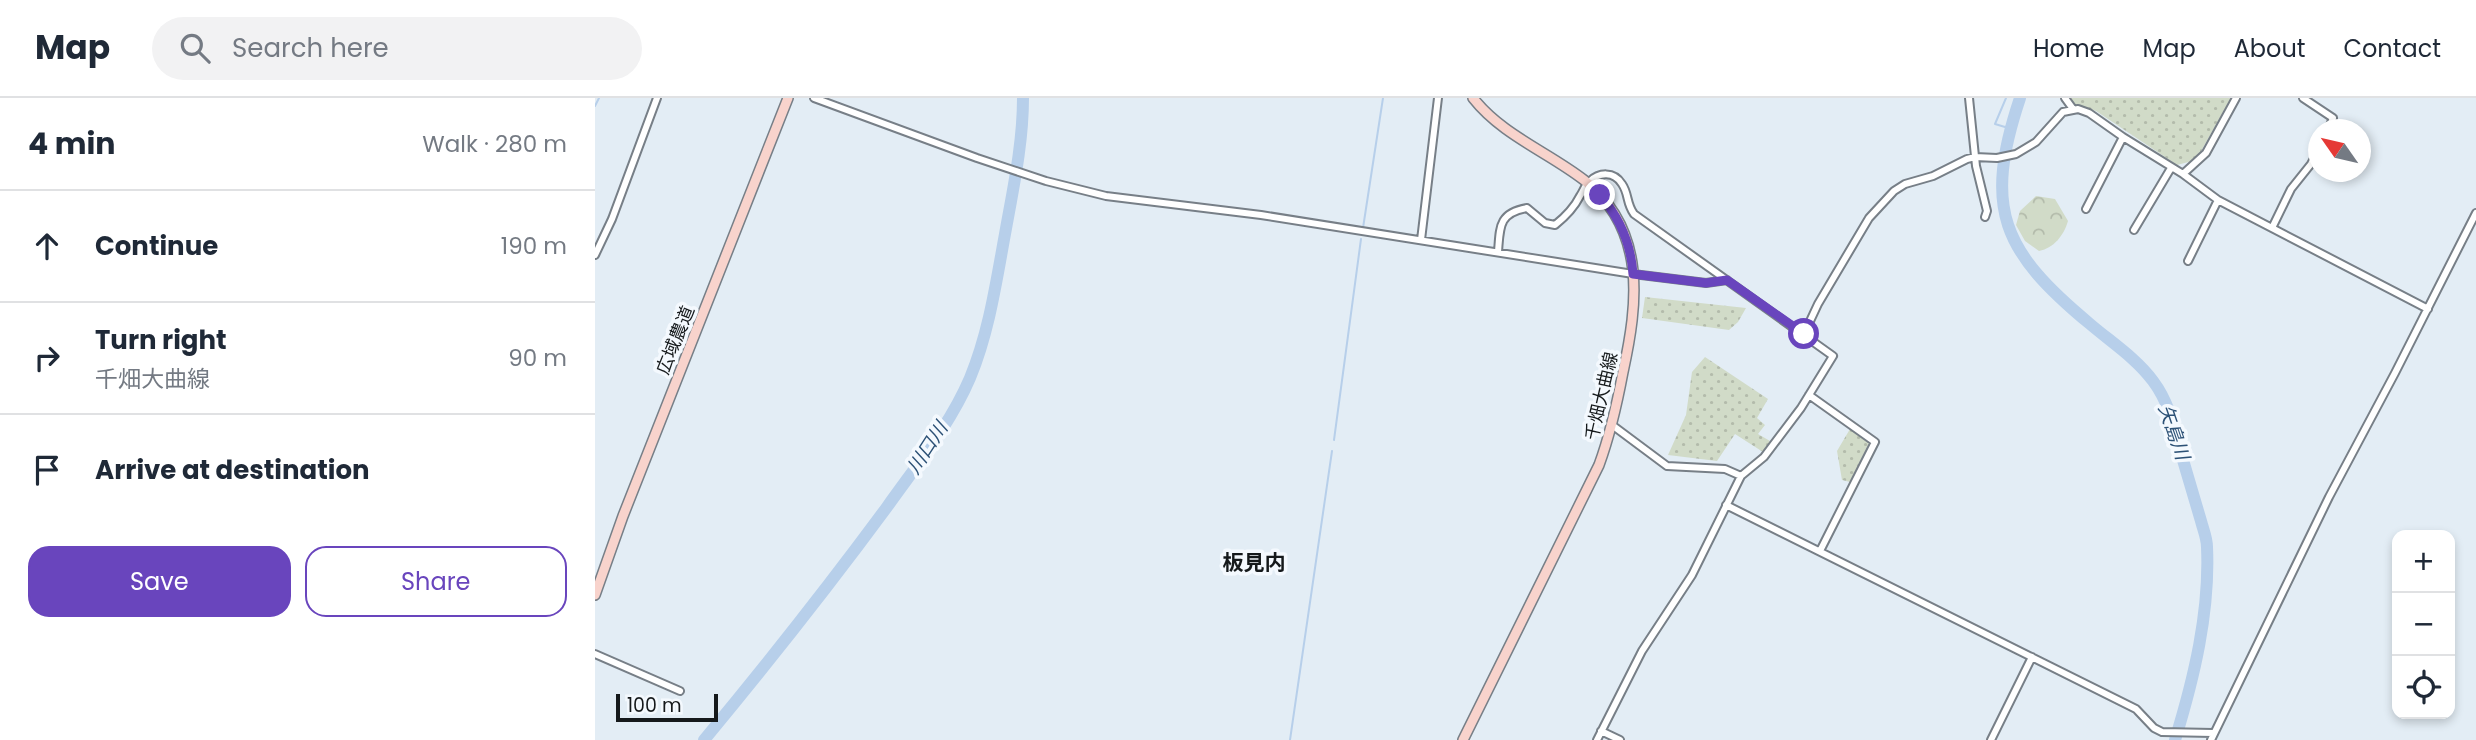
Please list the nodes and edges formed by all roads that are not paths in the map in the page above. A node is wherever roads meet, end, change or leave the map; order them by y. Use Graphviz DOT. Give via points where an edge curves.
graph roads {
  1 [pos="657,98"];
  2 [pos="787,98"];
  3 [pos="814,98"];
  4 [pos="1438,98"];
  5 [pos="1473,98"];
  6 [pos="1969,98"];
  7 [pos="2065,98"];
  8 [pos="2236,98"];
  9 [pos="2303,98"];
  10 [pos="2073,109"];
  11 [pos="2332,119"];
  12 [pos="2123,137"];
  13 [pos="1975,156"];
  14 [pos="2308,168"];
  15 [pos="2171,169"];
  16 [pos="2183,174"];
  17 [pos="1587,182"];
  18 [pos="2218,200"];
  19 [pos="2086,209"];
  20 [pos="2476,213"];
  21 [pos="1985,217"];
  22 [pos="2272,228"];
  23 [pos="2134,230"];
  24 [pos="1421,240"];
  25 [pos="1498,252"];
  26 [pos="595,256"];
  27 [pos="2188,261"];
  28 [pos="1633,274"];
  29 [pos="1727,280"];
  30 [pos="2428,309"];
  31 [pos="1804,334"];
  32 [pos="1809,395"];
  33 [pos="1612,425"];
  34 [pos="1741,476"];
  35 [pos="1726,505"];
  36 [pos="1820,551"];
  37 [pos="595,595"];
  38 [pos="595,654"];
  39 [pos="2032,657"];
  40 [pos="680,691"];
  41 [pos="1601,731"];
  42 [pos="2162,735"];
  43 [pos="2212,736"];
  44 [pos="1462,740"];
  45 [pos="1597,740"];
  46 [pos="1620,740"];
  47 [pos="1991,740"];
  1 -- 26 [label="street"];
  2 -- 37 [label="main road, 広域農道"];
  3 -- 24 [label="street" via="977,158 1106,197"];
  4 -- 24 [label="street"];
  5 -- 17 [label="main road, 千畑大曲線" via="1509,131"];
  6 -- 13 [label="street"];
  7 -- 10 [label="street"];
  8 -- 16 [label="street" via="2206,153"];
  9 -- 11 [label="street"];
  10 -- 12 [label="street" via="2089,113"];
  10 -- 13 [label="street" via="2063,112 2030,147 1997,158"];
  12 -- 15 [label="street"];
  12 -- 19 [label="street"];
  13 -- 21 [label="street"];
  13 -- 31 [label="street" via="1899,187 1878,207"];
  14 -- 22 [label="street" via="2291,189"];
  15 -- 16 [label="street"];
  15 -- 23 [label="street"];
  16 -- 18 [label="street"];
  17 -- 25 [label="street" via="1566,217 1555,225 1527,208 1504,218"];
  17 -- 28 [label="main road, 千畑大曲線" via="1616,216"];
  17 -- 29 [label="street" via="1602,174 1617,178 1635,214"];
  18 -- 22 [label="street"];
  18 -- 27 [label="street"];
  20 -- 30 [label="street"];
  22 -- 30 [label="street"];
  24 -- 25 [label="street"];
  25 -- 28 [label="street"];
  28 -- 29 [label="street" via="1706,283"];
  28 -- 33 [label="main road, 千畑大曲線" via="1633,326"];
  29 -- 31 [label="street"];
  30 -- 43 [label="street"];
  31 -- 32 [label="street" via="1833,356"];
  32 -- 34 [label="street" via="1764,457"];
  32 -- 36 [label="street" via="1875,442"];
  33 -- 34 [label="street" via="1667,466 1725,469"];
  33 -- 44 [label="main road, 千畑大曲線" via="1599,465"];
  34 -- 35 [label="street"];
  35 -- 36 [label="street"];
  35 -- 41 [label="street" via="1692,575 1642,652"];
  36 -- 39 [label="street"];
  38 -- 40 [label="street"];
  39 -- 42 [label="street" via="2136,709"];
  39 -- 47 [label="street"];
  41 -- 45 [label="street"];
  41 -- 46 [label="street"];
  42 -- 43 [label="street" via="2199,732"];
}
